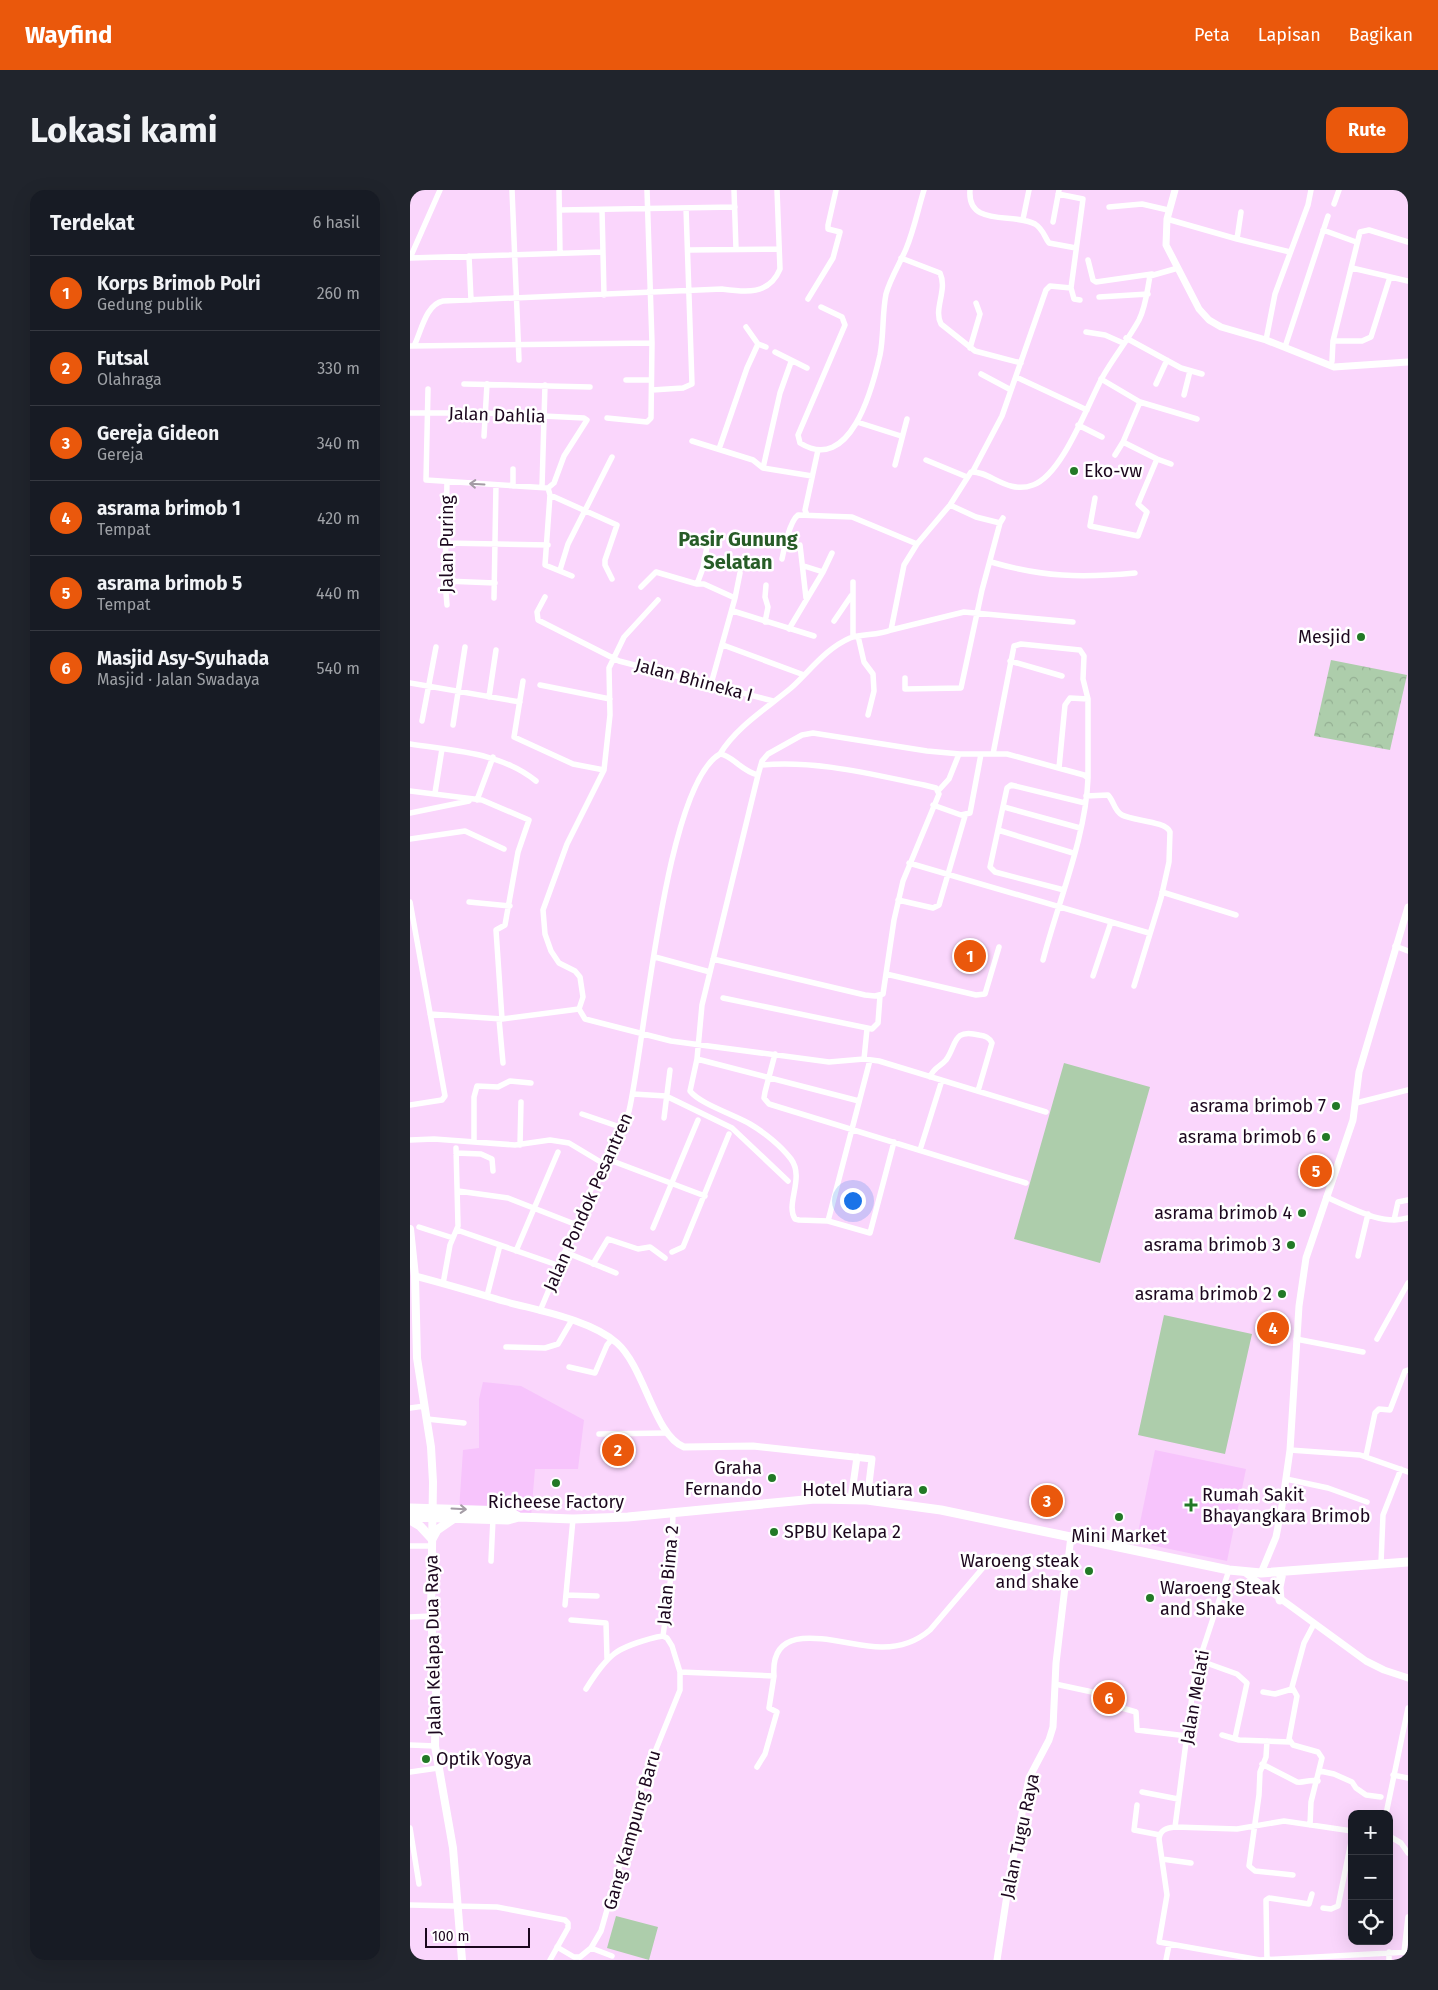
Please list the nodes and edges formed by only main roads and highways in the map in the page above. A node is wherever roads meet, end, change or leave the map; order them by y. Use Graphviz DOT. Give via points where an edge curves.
graph roads {
  1 [pos="410,1229"];
  2 [pos="413,1300"];
  3 [pos="410,1508"];
  4 [pos="433,1513"];
  5 [pos="519,1517"];
  6 [pos="455,1518"];
  7 [pos="410,1519"];
  8 [pos="432,1543"];
  9 [pos="1408,1562"];
  10 [pos="1282,1572"];
  11 [pos="1280,1600"];
  12 [pos="462,1960"];
  1 -- 2 [label="main road, Jalan Kelapa Dua Raya" via="415,1276"];
  2 -- 4 [label="main road, Jalan Kelapa Dua Raya" via="432,1460"];
  3 -- 4 [label="main road"];
  4 -- 5 [label="main road, one-way" via="508,1511"];
  4 -- 6 [label="main road"];
  4 -- 7 [label="main road"];
  4 -- 8 [label="main road, Jalan Kelapa Dua Raya"];
  5 -- 6 [label="main road" via="508,1520"];
  5 -- 10 [label="main road" via="573,1519 809,1499 867,1500 1071,1536 1229,1570"];
  6 -- 8 [label="main road" via="441,1526"];
  7 -- 8 [label="main road" via="420,1526"];
  8 -- 12 [label="main road, Jalan Kelapa Dua Raya" via="435,1746 453,1848"];
  9 -- 10 [label="main road"];
  10 -- 11 [label="main road"];
}
